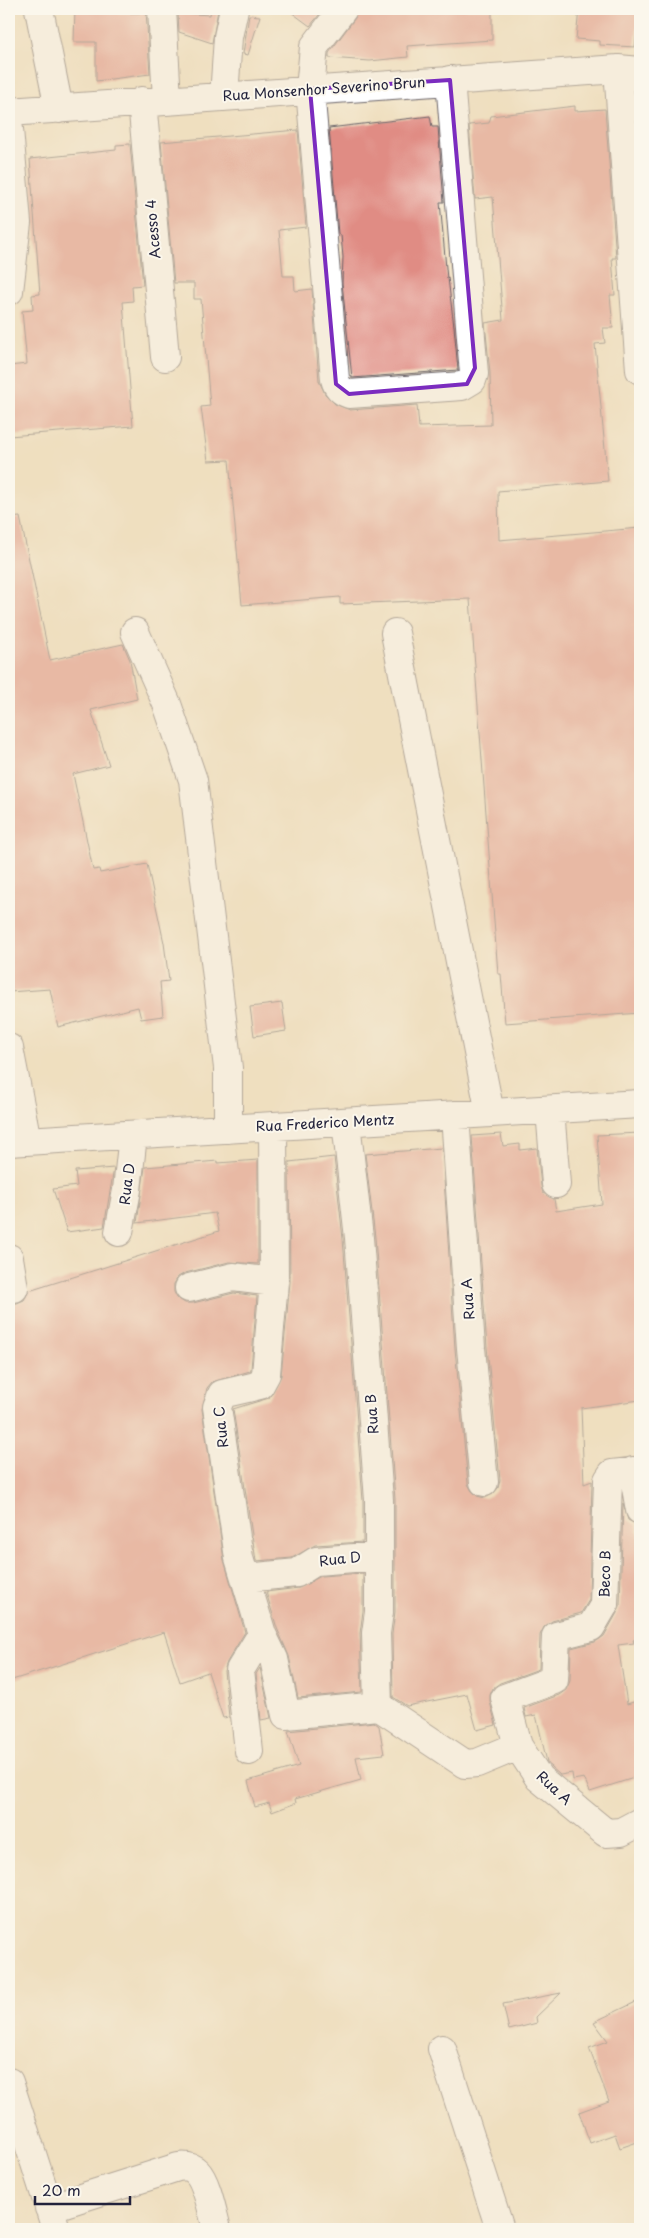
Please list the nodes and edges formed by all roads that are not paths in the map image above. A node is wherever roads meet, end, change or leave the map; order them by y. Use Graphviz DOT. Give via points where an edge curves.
graph roads {
  1 [pos="39,9"];
  2 [pos="162,9"];
  3 [pos="234,9"];
  4 [pos="343,9"];
  5 [pos="629,70"];
  6 [pos="450,80"];
  7 [pos="310,89"];
  8 [pos="224,97"];
  9 [pos="154,100"];
  10 [pos="59,109"];
  11 [pos="9,112"];
  12 [pos="9,129"];
  13 [pos="9,291"];
  14 [pos="165,356"];
  15 [pos="640,370"];
  16 [pos="135,632"];
  17 [pos="395,633"];
  18 [pos="9,1048"];
  19 [pos="640,1104"];
  20 [pos="550,1110"];
  21 [pos="490,1113"];
  22 [pos="455,1116"];
  23 [pos="346,1122"];
  24 [pos="273,1126"];
  25 [pos="228,1129"];
  26 [pos="132,1135"];
  27 [pos="18,1141"];
  28 [pos="556,1184"];
  29 [pos="119,1232"];
  30 [pos="9,1258"];
  31 [pos="274,1282"];
  32 [pos="14,1288"];
  33 [pos="189,1288"];
  34 [pos="628,1473"];
  35 [pos="484,1482"];
  36 [pos="640,1510"];
  37 [pos="379,1556"];
  38 [pos="245,1578"];
  39 [pos="262,1634"];
  40 [pos="505,1698"];
  41 [pos="378,1706"];
  42 [pos="518,1746"];
  43 [pos="249,1751"];
  44 [pos="640,1822"];
  45 [pos="442,2049"];
  46 [pos="9,2082"];
  47 [pos="53,2219"];
  48 [pos="217,2229"];
  49 [pos="500,2229"];
  1 -- 10 [label="street"];
  2 -- 9 [label="street, Acesso 4"];
  3 -- 8 [label="street" via="228,37"];
  4 -- 7 [label="street" via="314,47"];
  5 -- 6 [label="street, Rua Monsenhor Severino Brun"];
  5 -- 15 [label="street"];
  6 -- 7 [label="street, Rua Monsenhor Severino Brun"];
  6 -- 7 [label="street" via="474,374 472,380 462,386 349,394 339,389 335,379"];
  7 -- 8 [label="street, Rua Monsenhor Severino Brun"];
  8 -- 9 [label="street, Rua Monsenhor Severino Brun"];
  9 -- 10 [label="street, Rua Monsenhor Severino Brun"];
  9 -- 14 [label="street, Acesso 4"];
  10 -- 11 [label="street, Rua Monsenhor Severino Brun"];
  12 -- 13 [label="street" via="17,223"];
  16 -- 25 [label="street" via="167,704 193,780 228,1068"];
  17 -- 21 [label="street"];
  18 -- 27 [label="street"];
  19 -- 20 [label="street, Rua Frederico Mentz"];
  20 -- 21 [label="street, Rua Frederico Mentz"];
  20 -- 28 [label="street"];
  21 -- 22 [label="street, Rua Frederico Mentz"];
  22 -- 23 [label="street, Rua Frederico Mentz"];
  22 -- 35 [label="street, Rua A"];
  23 -- 24 [label="street, Rua Frederico Mentz"];
  23 -- 37 [label="street, Rua B" via="379,1500"];
  24 -- 25 [label="street, Rua Frederico Mentz"];
  24 -- 31 [label="street, Rua C"];
  25 -- 26 [label="street, Rua Frederico Mentz"];
  26 -- 27 [label="street, Rua Frederico Mentz"];
  26 -- 29 [label="street, Rua D"];
  30 -- 32 [label="street"];
  31 -- 33 [label="street" via="233,1277"];
  31 -- 38 [label="street, Rua C" via="264,1380 254,1388 222,1394 216,1407 239,1558"];
  34 -- 36 [label="street"];
  34 -- 40 [label="street, Beco B" via="607,1484 604,1605 591,1627 556,1636 554,1680"];
  37 -- 38 [label="street, Rua D" via="316,1561 297,1572"];
  37 -- 41 [label="street, Rua B"];
  38 -- 39 [label="street, Rua C"];
  39 -- 41 [label="street, Rua C" via="274,1659 286,1715"];
  39 -- 43 [label="street" via="240,1670"];
  40 -- 42 [label="street, Rua A"];
  41 -- 42 [label="street" via="465,1764 477,1763"];
  42 -- 44 [label="street, Rua A" via="539,1778 600,1830 614,1834"];
  45 -- 49 [label="street"];
  46 -- 47 [label="street"];
  47 -- 48 [label="street" via="178,2167 188,2166 201,2179"];
}
